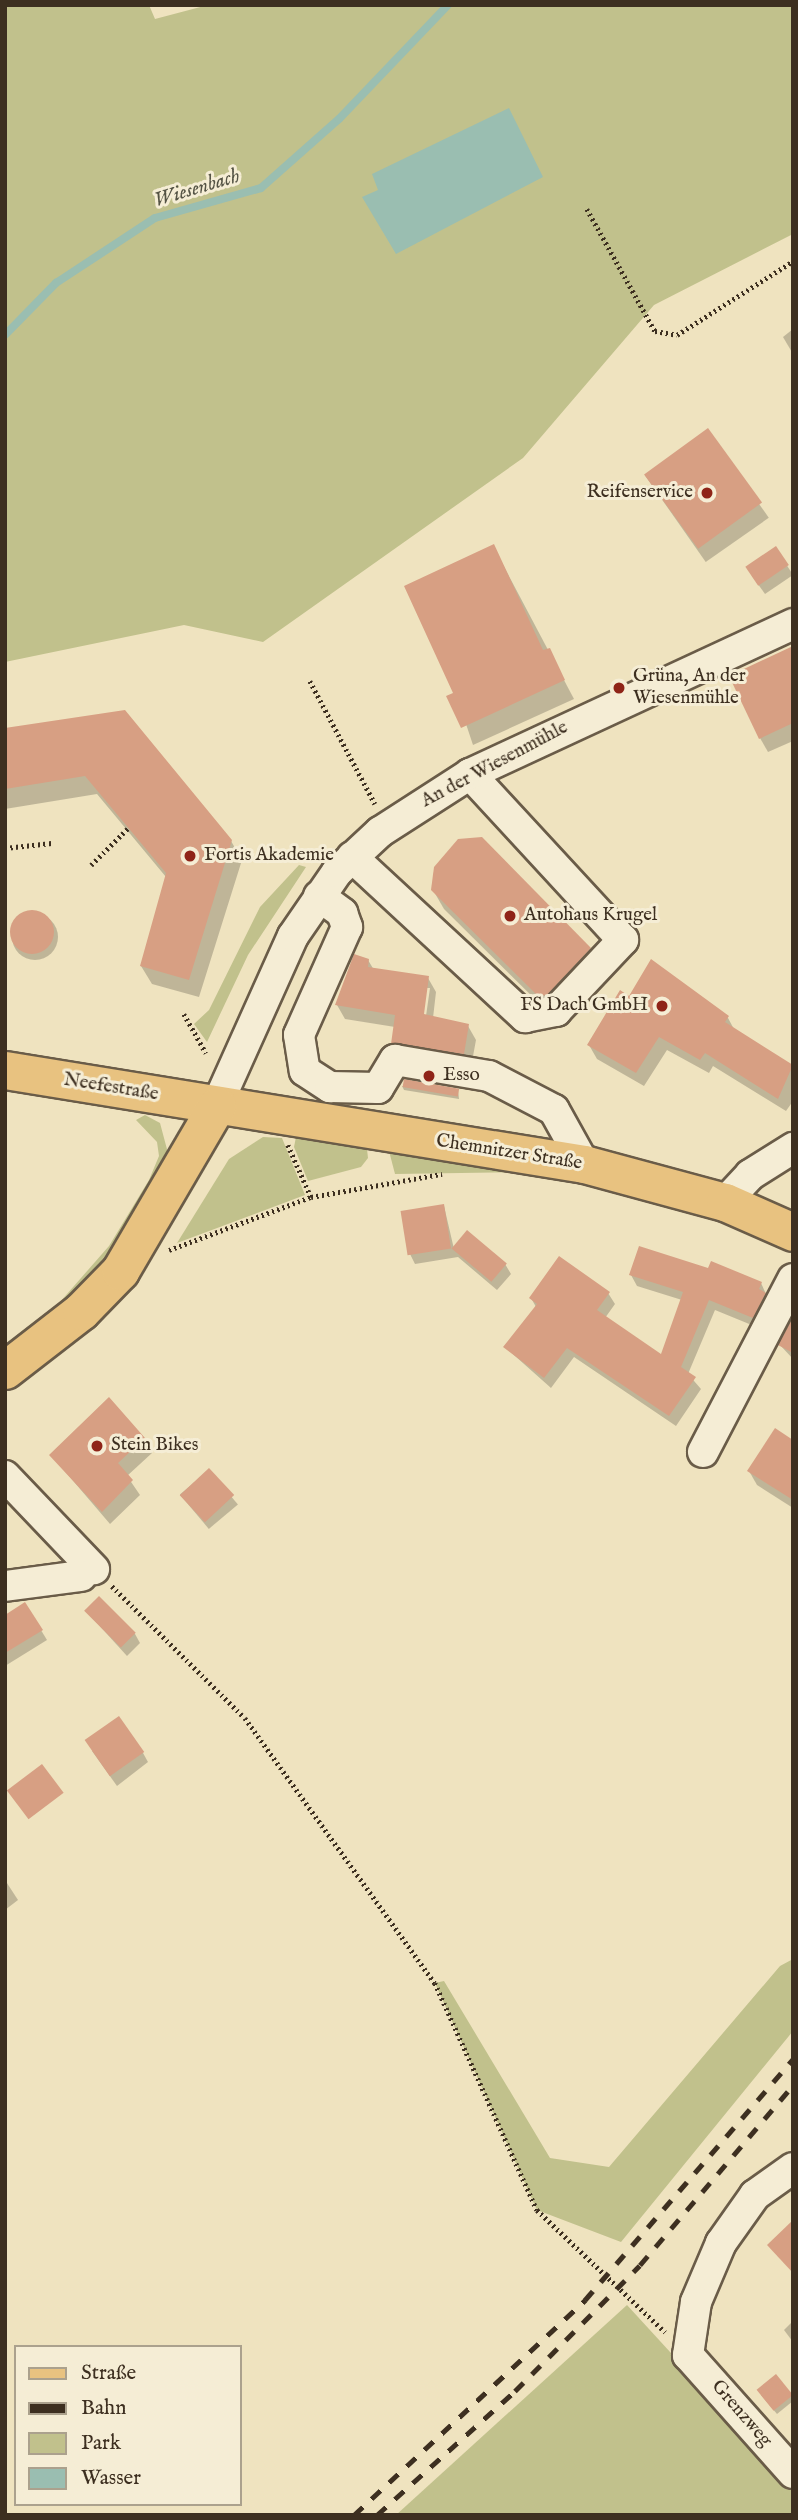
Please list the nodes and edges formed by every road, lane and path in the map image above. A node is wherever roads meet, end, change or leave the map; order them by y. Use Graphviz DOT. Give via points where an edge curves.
graph roads {
  1 [pos="587,209"];
  2 [pos="793,261"];
  3 [pos="793,624"];
  4 [pos="310,681"];
  5 [pos="470,774"];
  6 [pos="390,825"];
  7 [pos="128,828"];
  8 [pos="52,843"];
  9 [pos="5,848"];
  10 [pos="352,857"];
  11 [pos="91,865"];
  12 [pos="319,896"];
  13 [pos="184,1014"];
  14 [pos="206,1053"];
  15 [pos="5,1070"];
  16 [pos="217,1105"];
  17 [pos="289,1138"];
  18 [pos="793,1148"];
  19 [pos="584,1164"];
  20 [pos="454,1174"];
  21 [pos="311,1197"];
  22 [pos="726,1202"];
  23 [pos="793,1231"];
  24 [pos="120,1270"];
  25 [pos="793,1279"];
  26 [pos="5,1370"];
  27 [pos="703,1452"];
  28 [pos="5,1476"];
  29 [pos="88,1572"];
  30 [pos="5,1586"];
  31 [pos="793,2168"];
  32 [pos="688,2355"];
  33 [pos="793,2473"];
  1 -- 2 [label="path" via="655,331 677,335"];
  3 -- 5 [label="street, An der Wiesenmühle"];
  4 -- 6 [label="path"];
  5 -- 6 [label="street, An der Wiesenmühle"];
  5 -- 10 [label="street" via="622,940 556,1011 525,1017"];
  6 -- 10 [label="street, An der Wiesenmühle"];
  7 -- 11 [label="path"];
  8 -- 9 [label="path"];
  10 -- 12 [label="street, An der Wiesenmühle"];
  12 -- 16 [label="street, An der Wiesenmühle" via="242,1040"];
  12 -- 19 [label="street" via="342,913 347,926 299,1035 305,1071 342,1087 378,1088 395,1060 489,1076 554,1110"];
  13 -- 14 [label="path"];
  15 -- 16 [label="main road, Neefestraße"];
  16 -- 19 [label="main road, Chemnitzer Straße"];
  16 -- 24 [label="main road"];
  17 -- 21 [label="path"];
  18 -- 22 [label="street" via="750,1175"];
  19 -- 22 [label="main road, Chemnitzer Straße"];
  20 -- 21 [label="path" via="389,1179"];
  21 -- 24 [label="path" via="246,1217"];
  22 -- 23 [label="main road, Chemnitzer Straße"];
  24 -- 26 [label="main road" via="81,1311"];
  25 -- 27 [label="street"];
  28 -- 29 [label="street"];
  29 -- 30 [label="street"];
  29 -- 32 [label="path" via="245,1718 435,1983 537,2210"];
  31 -- 32 [label="street" via="755,2195 721,2243 696,2302"];
  32 -- 33 [label="street, Grenzweg"];
}
